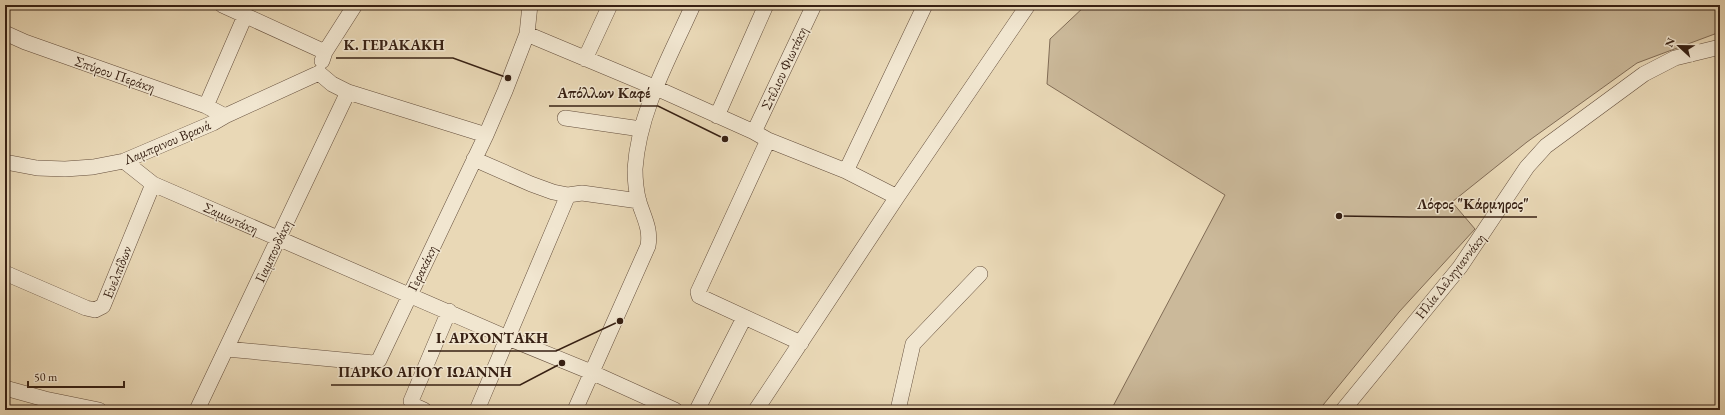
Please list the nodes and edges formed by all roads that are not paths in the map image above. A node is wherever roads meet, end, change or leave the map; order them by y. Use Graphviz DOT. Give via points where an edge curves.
graph roads {
  1 [pos="222,5"];
  2 [pos="355,5"];
  3 [pos="530,5"];
  4 [pos="610,5"];
  5 [pos="694,5"];
  6 [pos="766,5"];
  7 [pos="814,5"];
  8 [pos="925,5"];
  9 [pos="1028,5"];
  10 [pos="245,16"];
  11 [pos="5,33"];
  12 [pos="527,34"];
  13 [pos="1720,47"];
  14 [pos="325,52"];
  15 [pos="585,59"];
  16 [pos="319,73"];
  17 [pos="656,88"];
  18 [pos="348,92"];
  19 [pos="206,106"];
  20 [pos="225,116"];
  21 [pos="718,116"];
  22 [pos="565,118"];
  23 [pos="641,129"];
  24 [pos="754,132"];
  25 [pos="486,135"];
  26 [pos="768,140"];
  27 [pos="474,159"];
  28 [pos="124,161"];
  29 [pos="5,162"];
  30 [pos="846,171"];
  31 [pos="153,184"];
  32 [pos="568,196"];
  33 [pos="897,197"];
  34 [pos="639,201"];
  35 [pos="278,238"];
  36 [pos="5,273"];
  37 [pos="980,274"];
  38 [pos="410,294"];
  39 [pos="449,311"];
  40 [pos="744,318"];
  41 [pos="508,338"];
  42 [pos="801,343"];
  43 [pos="226,349"];
  44 [pos="591,372"];
  45 [pos="5,388"];
  46 [pos="99,410"];
  47 [pos="197,410"];
  48 [pos="424,410"];
  49 [pos="476,410"];
  50 [pos="575,410"];
  51 [pos="675,410"];
  52 [pos="697,410"];
  53 [pos="756,410"];
  54 [pos="898,410"];
  55 [pos="1343,410"];
  1 -- 10 [label="street"];
  2 -- 14 [label="street"];
  3 -- 12 [label="street, Γερακάκη"];
  4 -- 15 [label="street"];
  5 -- 17 [label="street"];
  6 -- 21 [label="street"];
  7 -- 24 [label="street, Στέλιου Φιωτάκη"];
  8 -- 30 [label="street"];
  9 -- 33 [label="street"];
  10 -- 14 [label="street"];
  10 -- 19 [label="street"];
  11 -- 19 [label="street, Σπύρου Περάκη"];
  12 -- 15 [label="street"];
  12 -- 25 [label="street, Γερακάκη"];
  13 -- 55 [label="street, Ηλία Δεληγιαννάκη" via="1675,58 1644,74 1546,146 1527,167 1460,267"];
  14 -- 16 [label="street"];
  15 -- 17 [label="street"];
  16 -- 18 [label="street" via="332,84"];
  16 -- 20 [label="street, Λαμπρινου Βρανά"];
  17 -- 21 [label="street"];
  17 -- 23 [label="street"];
  18 -- 25 [label="street"];
  18 -- 35 [label="street, Γιαμπουδάκη"];
  19 -- 20 [label="street, Σπύρου Περάκη"];
  20 -- 28 [label="street, Λαμπρινου Βρανά"];
  21 -- 24 [label="street"];
  22 -- 23 [label="street"];
  23 -- 34 [label="street" via="635,168"];
  24 -- 26 [label="street"];
  25 -- 27 [label="street, Γερακάκη"];
  26 -- 30 [label="street"];
  26 -- 40 [label="street" via="698,292 699,296"];
  27 -- 32 [label="street" via="531,184"];
  27 -- 38 [label="street, Γερακάκη"];
  28 -- 29 [label="street, Λαμπρινου Βρανά" via="65,169 37,168"];
  28 -- 31 [label="street, Σαμιωτάκη"];
  30 -- 33 [label="street"];
  31 -- 35 [label="street, Σαμιωτάκη"];
  31 -- 36 [label="street, Ευελπίδων" via="103,306 95,310 86,308"];
  32 -- 34 [label="street" via="582,193"];
  32 -- 41 [label="street"];
  33 -- 42 [label="street"];
  34 -- 44 [label="street" via="650,236 648,246"];
  35 -- 38 [label="street, Σαμιωτάκη"];
  35 -- 43 [label="street, Γιαμπουδάκη"];
  37 -- 54 [label="street" via="913,344"];
  38 -- 39 [label="street, Σαμιωτάκη"];
  38 -- 43 [label="street, Γερακάκη" via="379,360 374,363"];
  39 -- 41 [label="street, Σαμιωτάκη"];
  39 -- 48 [label="street" via="411,401 413,405"];
  40 -- 42 [label="street"];
  40 -- 52 [label="street"];
  41 -- 44 [label="street, Σαμιωτάκη"];
  41 -- 49 [label="street"];
  42 -- 53 [label="street"];
  43 -- 47 [label="street, Γιαμπουδάκη"];
  44 -- 50 [label="street"];
  44 -- 51 [label="street, Σαμιωτάκη"];
  45 -- 46 [label="street"];
}
